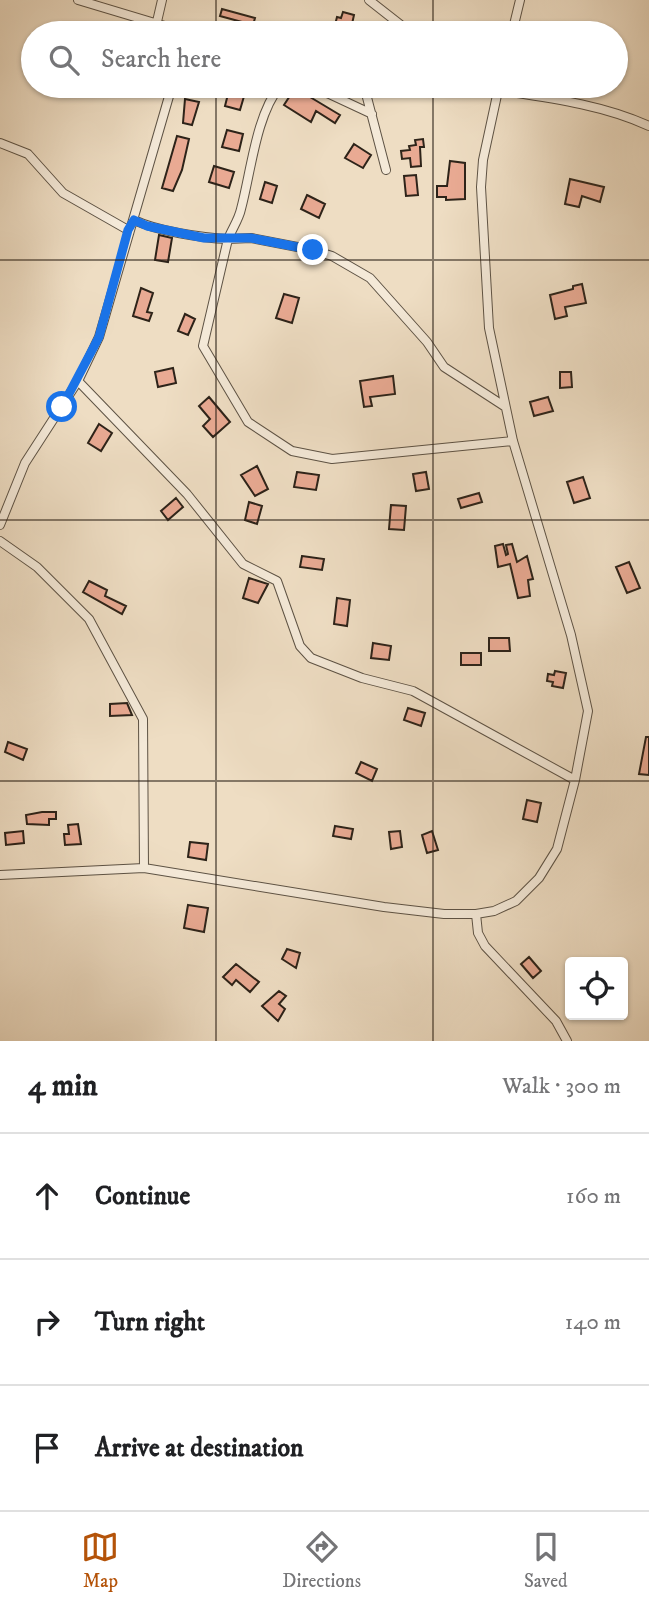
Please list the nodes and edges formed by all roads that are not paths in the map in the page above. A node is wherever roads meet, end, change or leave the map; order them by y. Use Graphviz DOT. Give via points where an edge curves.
graph roads {
  1 [pos="78,0"];
  2 [pos="162,0"];
  3 [pos="369,0"];
  4 [pos="520,0"];
  5 [pos="141,21"];
  6 [pos="157,21"];
  7 [pos="396,21"];
  8 [pos="515,21"];
  9 [pos="168,98"];
  10 [pos="270,98"];
  11 [pos="338,98"];
  12 [pos="367,98"];
  13 [pos="496,98"];
  14 [pos="546,98"];
  15 [pos="372,114"];
  16 [pos="649,126"];
  17 [pos="0,143"];
  18 [pos="386,170"];
  19 [pos="134,220"];
  20 [pos="128,230"];
  21 [pos="228,239"];
  22 [pos="78,381"];
  23 [pos="504,406"];
  24 [pos="513,441"];
  25 [pos="0,525"];
  26 [pos="0,541"];
  27 [pos="575,780"];
  28 [pos="144,868"];
  29 [pos="0,875"];
  30 [pos="476,914"];
  31 [pos="568,1041"];
  1 -- 5 [label="street"];
  2 -- 6 [label="street"];
  3 -- 7 [label="street"];
  4 -- 8 [label="street"];
  9 -- 19 [label="street"];
  10 -- 21 [label="street" via="241,212"];
  11 -- 15 [label="street"];
  12 -- 15 [label="street"];
  13 -- 23 [label="street" via="481,187 489,328"];
  14 -- 16 [label="street"];
  15 -- 18 [label="street"];
  17 -- 20 [label="street" via="28,154 63,193"];
  19 -- 20 [label="street"];
  19 -- 21 [label="street" via="204,238"];
  20 -- 22 [label="street" via="99,337"];
  21 -- 23 [label="street" via="251,238 313,250 370,278 444,367"];
  21 -- 24 [label="street" via="203,346 248,422 292,451 332,459"];
  22 -- 25 [label="street" via="26,463"];
  22 -- 27 [label="street" via="187,494 243,564 277,581 300,646 311,658 413,691"];
  23 -- 24 [label="street"];
  24 -- 27 [label="street" via="571,635 588,711"];
  26 -- 28 [label="street" via="37,567 89,619 144,719"];
  27 -- 30 [label="street" via="557,849 539,878 516,901"];
  28 -- 29 [label="street"];
  28 -- 30 [label="street" via="384,907"];
  30 -- 31 [label="street" via="485,946 556,1021"];
}
